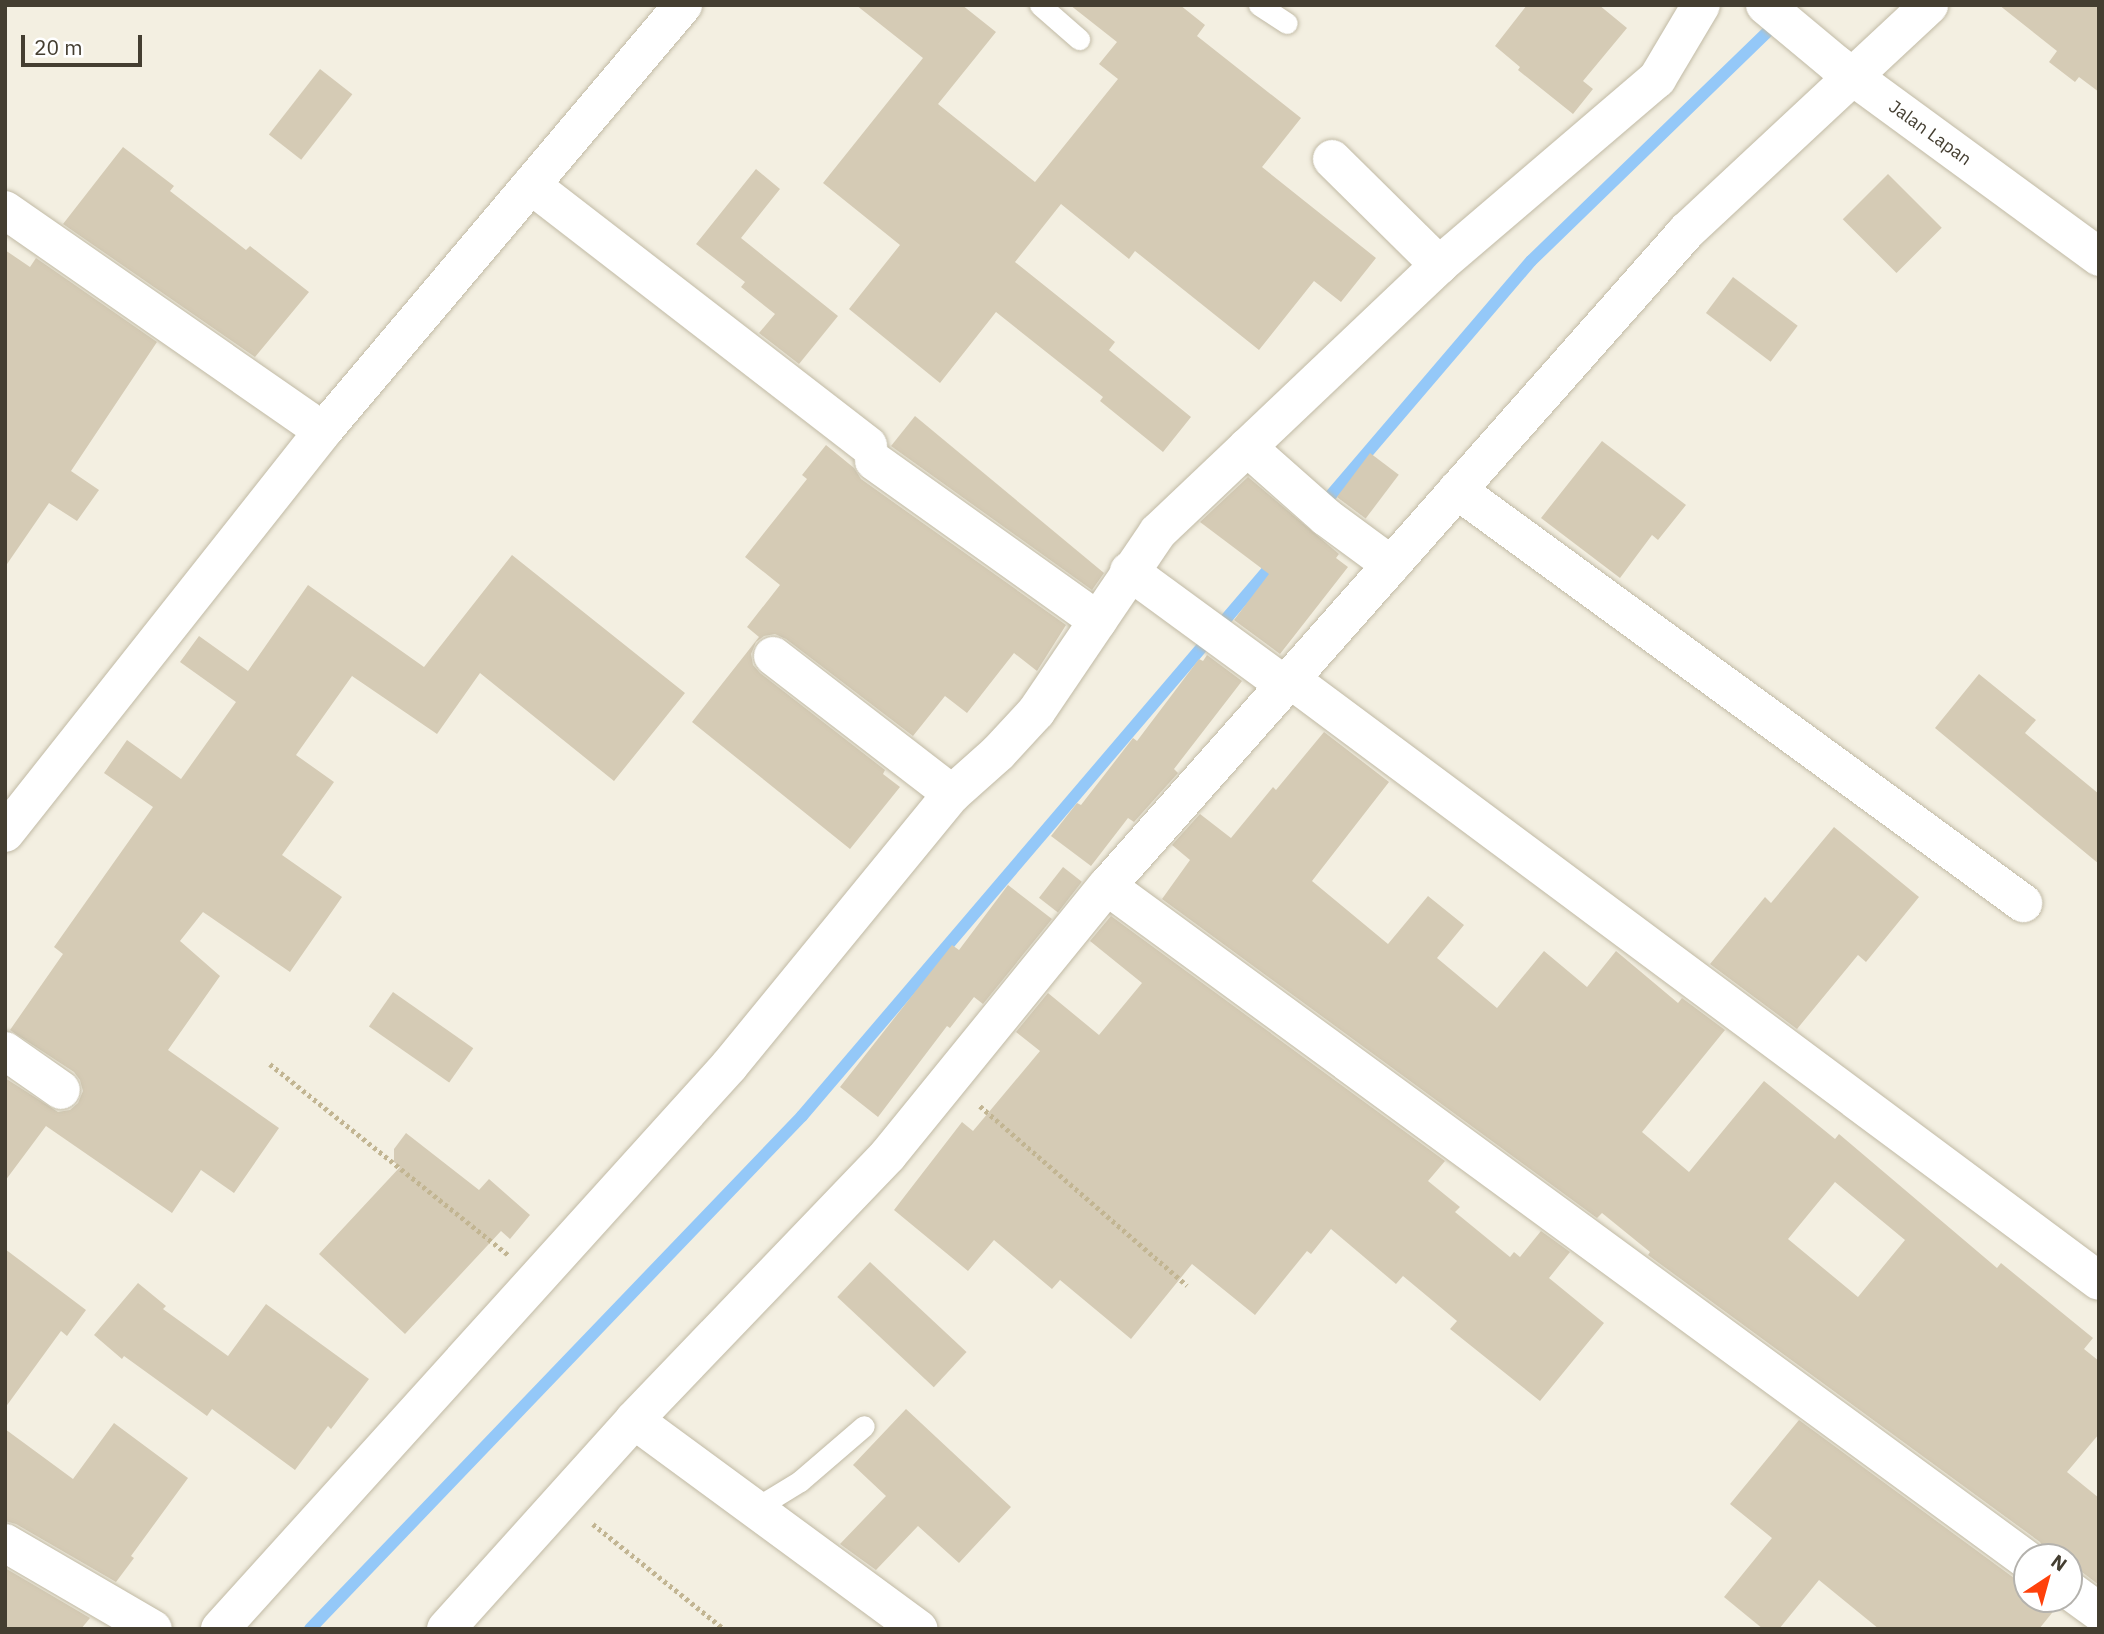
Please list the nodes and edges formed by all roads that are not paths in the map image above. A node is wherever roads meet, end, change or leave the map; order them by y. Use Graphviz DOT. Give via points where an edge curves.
graph roads {
  1 [pos="682,5"];
  2 [pos="1040,5"];
  3 [pos="1259,5"];
  4 [pos="1701,5"];
  5 [pos="1765,5"];
  6 [pos="1929,5"];
  7 [pos="1287,23"];
  8 [pos="1079,38"];
  9 [pos="1845,71"];
  10 [pos="1332,159"];
  11 [pos="531,185"];
  12 [pos="5,210"];
  13 [pos="2099,257"];
  14 [pos="1439,265"];
  15 [pos="323,431"];
  16 [pos="1255,455"];
  17 [pos="1457,490"];
  18 [pos="1391,565"];
  19 [pos="1142,580"];
  20 [pos="1098,621"];
  21 [pos="773,656"];
  22 [pos="1287,682"];
  23 [pos="952,794"];
  24 [pos="5,833"];
  25 [pos="1107,886"];
  26 [pos="2023,903"];
  27 [pos="5,1051"];
  28 [pos="61,1090"];
  29 [pos="2099,1281"];
  30 [pos="634,1420"];
  31 [pos="864,1426"];
  32 [pos="756,1508"];
  33 [pos="5,1543"];
  34 [pos="2013,1550"];
  35 [pos="2083,1600"];
  36 [pos="2099,1612"];
  37 [pos="153,1629"];
  38 [pos="220,1629"];
  39 [pos="446,1629"];
  40 [pos="919,1629"];
  1 -- 11 [label="street"];
  2 -- 8 [label="lane"];
  3 -- 7 [label="lane"];
  4 -- 14 [label="street" via="1657,79"];
  5 -- 9 [label="street, Jalan Lapan"];
  6 -- 9 [label="street"];
  9 -- 13 [label="street, Jalan Lapan"];
  9 -- 17 [label="street" via="1687,231"];
  10 -- 14 [label="street"];
  11 -- 15 [label="street"];
  11 -- 20 [label="street" via="806,394 871,453"];
  12 -- 15 [label="street"];
  14 -- 16 [label="street"];
  15 -- 24 [label="street"];
  16 -- 18 [label="street" via="1326,517"];
  16 -- 19 [label="street" via="1158,532"];
  17 -- 18 [label="street"];
  17 -- 26 [label="street"];
  18 -- 22 [label="street"];
  19 -- 20 [label="street"];
  19 -- 22 [label="street"];
  20 -- 23 [label="street" via="1036,712"];
  21 -- 23 [label="street"];
  22 -- 25 [label="street"];
  22 -- 29 [label="street"];
  23 -- 38 [label="street" via="729,1066"];
  25 -- 30 [label="street" via="950,1080 825,1223"];
  25 -- 34 [label="street"];
  27 -- 28 [label="street"];
  30 -- 32 [label="street"];
  30 -- 39 [label="street"];
  31 -- 32 [label="lane" via="800,1481"];
  32 -- 40 [label="street"];
  33 -- 37 [label="street"];
  35 -- 36 [label="street"];
}
